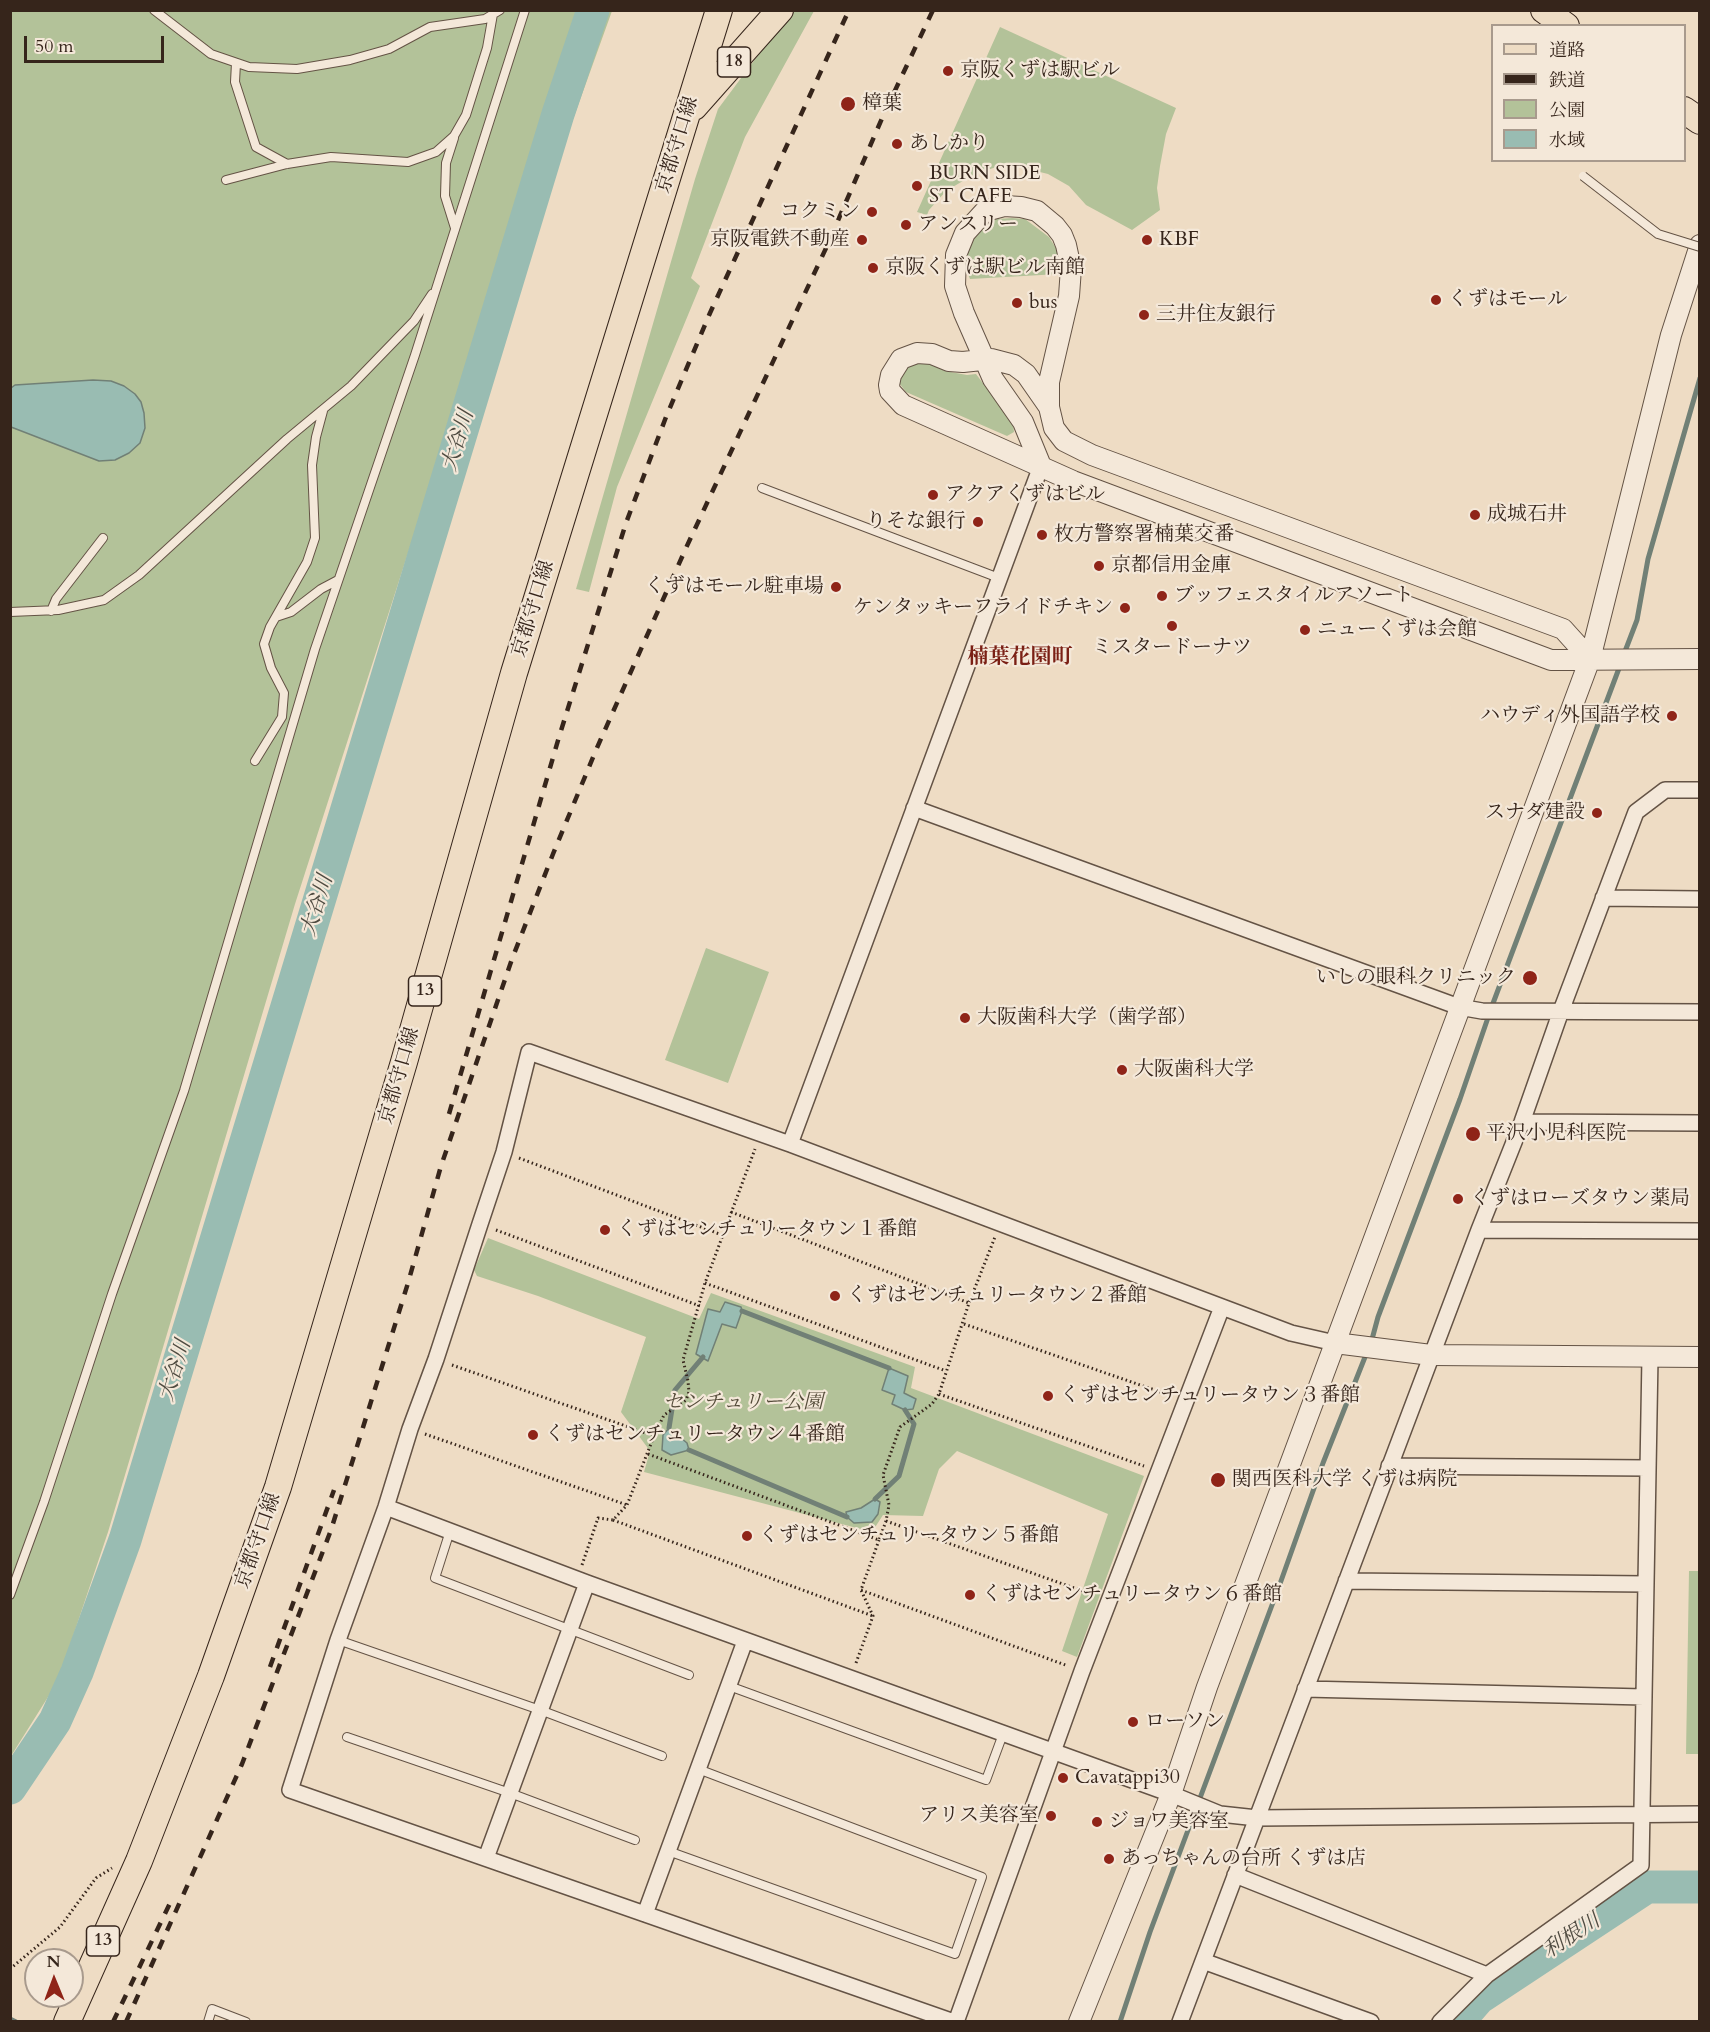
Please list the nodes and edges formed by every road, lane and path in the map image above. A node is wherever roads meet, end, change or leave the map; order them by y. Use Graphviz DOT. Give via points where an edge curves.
graph roads {
  1 [pos="154,10"];
  2 [pos="525,10"];
  3 [pos="719,10"];
  4 [pos="780,10"];
  5 [pos="1544,10"];
  6 [pos="497,12"];
  7 [pos="1563,24"];
  8 [pos="236,63"];
  9 [pos="1686,111"];
  10 [pos="688,114"];
  11 [pos="1700,121"];
  12 [pos="454,136"];
  13 [pos="287,164"];
  14 [pos="1583,176"];
  15 [pos="226,180"];
  16 [pos="455,228"];
  17 [pos="1700,246"];
  18 [pos="437,285"];
  19 [pos="984,359"];
  20 [pos="1048,407"];
  21 [pos="323,409"];
  22 [pos="1041,466"];
  23 [pos="762,488"];
  24 [pos="104,538"];
  25 [pos="999,578"];
  26 [pos="338,580"];
  27 [pos="51,611"];
  28 [pos="10,612"];
  29 [pos="276,616"];
  30 [pos="1590,659"];
  31 [pos="1700,659"];
  32 [pos="255,761"];
  33 [pos="1700,790"];
  34 [pos="914,808"];
  35 [pos="1603,898"];
  36 [pos="1700,899"];
  37 [pos="1459,1007"];
  38 [pos="1561,1011"];
  39 [pos="1700,1012"];
  40 [pos="1522,1122"];
  41 [pos="1700,1123"];
  42 [pos="761,1133"];
  43 [pos="790,1144"];
  44 [pos="504,1152"];
  45 [pos="731,1212"];
  46 [pos="480,1224"];
  47 [pos="1000,1224"];
  48 [pos="1479,1230"];
  49 [pos="1700,1231"];
  50 [pos="722,1235"];
  51 [pos="705,1283"];
  52 [pos="969,1303"];
  53 [pos="700,1306"];
  54 [pos="1222,1307"];
  55 [pos="964,1324"];
  56 [pos="1335,1343"];
  57 [pos="1431,1355"];
  58 [pos="1650,1357"];
  59 [pos="1700,1357"];
  60 [pos="436,1359"];
  61 [pos="946,1371"];
  62 [pos="939,1394"];
  63 [pos="1185,1401"];
  64 [pos="410,1429"];
  65 [pos="654,1436"];
  66 [pos="648,1454"];
  67 [pos="1389,1466"];
  68 [pos="1648,1468"];
  69 [pos="1159,1471"];
  70 [pos="627,1505"];
  71 [pos="386,1507"];
  72 [pos="613,1520"];
  73 [pos="886,1521"];
  74 [pos="450,1531"];
  75 [pos="879,1540"];
  76 [pos="582,1581"];
  77 [pos="1346,1581"];
  78 [pos="1646,1584"];
  79 [pos="861,1590"];
  80 [pos="10,1595"];
  81 [pos="1109,1601"];
  82 [pos="873,1616"];
  83 [pos="570,1629"];
  84 [pos="338,1640"];
  85 [pos="745,1641"];
  86 [pos="1082,1671"];
  87 [pos="689,1675"];
  88 [pos="851,1677"];
  89 [pos="729,1686"];
  90 [pos="1305,1689"];
  91 [pos="1644,1697"];
  92 [pos="540,1710"];
  93 [pos="1003,1734"];
  94 [pos="347,1737"];
  95 [pos="1052,1752"];
  96 [pos="662,1756"];
  97 [pos="698,1769"];
  98 [pos="510,1793"];
  99 [pos="1171,1794"];
  100 [pos="1642,1813"];
  101 [pos="1700,1814"];
  102 [pos="1257,1818"];
  103 [pos="635,1840"];
  104 [pos="668,1851"];
  105 [pos="486,1858"];
  106 [pos="139,1861"];
  107 [pos="1235,1875"];
  108 [pos="645,1914"];
  109 [pos="1203,1961"];
  110 [pos="10,1969"];
  111 [pos="1487,1975"];
  112 [pos="67,2022"];
  113 [pos="208,2022"];
  114 [pos="246,2022"];
  115 [pos="955,2022"];
  116 [pos="1079,2022"];
  117 [pos="1180,2022"];
  118 [pos="1371,2022"];
  119 [pos="1440,2022"];
  1 -- 8 [label="lane" via="211,54"];
  2 -- 16 [label="lane"];
  3 -- 10 [label="main road, 京都守口線 / 13"];
  4 -- 10 [label="main road, 18"];
  5 -- 7 [label="main road"];
  6 -- 8 [label="lane" via="485,19 430,27 389,49 350,60 297,69 249,68"];
  6 -- 12 [label="lane" via="466,115"];
  8 -- 13 [label="lane" via="235,82 256,147"];
  9 -- 11 [label="main road"];
  10 -- 106 [label="main road, 京都守口線 / 13" via="514,674 405,1062 278,1487 211,1676"];
  12 -- 13 [label="lane" via="436,153 408,162 331,157"];
  12 -- 16 [label="lane" via="446,163 445,196"];
  13 -- 15 [label="lane"];
  14 -- 17 [label="lane, bridge" via="1658,234"];
  16 -- 18 [label="lane"];
  17 -- 30 [label="street" via="1671,335"];
  18 -- 21 [label="lane" via="414,321"];
  18 -- 26 [label="lane"];
  19 -- 20 [label="street" via="1014,365 1026,374"];
  19 -- 20 [label="street" via="955,286 954,270 961,241 969,226 985,211 1004,206 1037,211 1062,236 1071,268 1069,296 1049,382"];
  19 -- 22 [label="street" via="1023,422"];
  19 -- 22 [label="street" via="949,361 917,353 901,359 891,375 890,391 903,405"];
  20 -- 30 [label="street" via="1054,428 1064,441 1083,451 1563,629"];
  21 -- 27 [label="lane" via="139,575 104,600"];
  21 -- 29 [label="lane" via="312,465 315,538 307,562"];
  22 -- 25 [label="street"];
  22 -- 30 [label="street" via="1079,484 1551,660"];
  23 -- 25 [label="lane"];
  24 -- 27 [label="lane" via="56,599"];
  25 -- 34 [label="street"];
  26 -- 29 [label="lane" via="291,612"];
  26 -- 80 [label="lane" via="184,1091"];
  27 -- 28 [label="lane"];
  29 -- 32 [label="lane" via="264,644 284,693 282,717"];
  30 -- 31 [label="street"];
  30 -- 37 [label="street"];
  33 -- 35 [label="street" via="1665,790 1636,812"];
  34 -- 37 [label="street"];
  34 -- 43 [label="street"];
  35 -- 36 [label="street"];
  35 -- 38 [label="street"];
  37 -- 38 [label="street" via="1482,1011"];
  37 -- 56 [label="street"];
  38 -- 39 [label="street"];
  38 -- 40 [label="street"];
  40 -- 41 [label="street"];
  40 -- 48 [label="street"];
  42 -- 43 [label="street"];
  42 -- 44 [label="street" via="529,1052"];
  42 -- 45 [label="path"];
  43 -- 47 [label="street"];
  44 -- 46 [label="street"];
  44 -- 50 [label="path"];
  45 -- 50 [label="path"];
  45 -- 52 [label="path"];
  46 -- 53 [label="path"];
  46 -- 60 [label="street"];
  47 -- 52 [label="path"];
  47 -- 54 [label="street"];
  48 -- 49 [label="street"];
  48 -- 57 [label="street"];
  50 -- 51 [label="path"];
  51 -- 53 [label="path"];
  51 -- 61 [label="path"];
  52 -- 55 [label="path"];
  53 -- 65 [label="path" via="683,1360 689,1392 686,1400 664,1415"];
  54 -- 56 [label="street" via="1291,1333"];
  54 -- 63 [label="street"];
  55 -- 61 [label="path"];
  55 -- 63 [label="path"];
  56 -- 57 [label="street"];
  56 -- 99 [label="street"];
  57 -- 58 [label="street"];
  57 -- 67 [label="street"];
  58 -- 59 [label="street"];
  58 -- 68 [label="street"];
  60 -- 64 [label="street"];
  60 -- 65 [label="path"];
  61 -- 62 [label="path"];
  62 -- 69 [label="path"];
  62 -- 73 [label="path" via="932,1404 900,1427 883,1475 889,1505"];
  63 -- 69 [label="street"];
  64 -- 70 [label="path"];
  64 -- 71 [label="street"];
  65 -- 66 [label="path"];
  66 -- 70 [label="path"];
  66 -- 75 [label="path"];
  67 -- 68 [label="street"];
  67 -- 77 [label="street"];
  68 -- 78 [label="street"];
  69 -- 81 [label="street"];
  70 -- 72 [label="path"];
  71 -- 74 [label="street"];
  71 -- 84 [label="street"];
  72 -- 76 [label="path" via="598,1518"];
  72 -- 82 [label="path"];
  73 -- 75 [label="path"];
  73 -- 81 [label="path"];
  74 -- 76 [label="street"];
  74 -- 83 [label="lane" via="435,1578"];
  75 -- 79 [label="path"];
  76 -- 83 [label="street"];
  76 -- 85 [label="street"];
  77 -- 78 [label="street"];
  77 -- 90 [label="street"];
  78 -- 91 [label="street"];
  79 -- 82 [label="path"];
  79 -- 86 [label="path"];
  81 -- 86 [label="street"];
  82 -- 88 [label="path"];
  83 -- 87 [label="lane"];
  83 -- 92 [label="street"];
  84 -- 92 [label="lane"];
  84 -- 105 [label="street" via="290,1790"];
  85 -- 88 [label="street"];
  85 -- 89 [label="street"];
  86 -- 95 [label="street"];
  88 -- 93 [label="street"];
  89 -- 93 [label="lane" via="986,1780"];
  89 -- 97 [label="street"];
  90 -- 91 [label="street"];
  90 -- 102 [label="street"];
  91 -- 100 [label="street"];
  92 -- 96 [label="lane"];
  92 -- 98 [label="street"];
  93 -- 95 [label="street"];
  94 -- 98 [label="lane"];
  95 -- 99 [label="street"];
  95 -- 115 [label="street"];
  97 -- 104 [label="street"];
  97 -- 104 [label="lane" via="982,1877 955,1954"];
  98 -- 103 [label="lane"];
  98 -- 105 [label="street"];
  99 -- 102 [label="street" via="1220,1814"];
  99 -- 116 [label="street"];
  100 -- 101 [label="street"];
  100 -- 102 [label="street"];
  100 -- 111 [label="street" via="1641,1865"];
  102 -- 107 [label="street"];
  104 -- 108 [label="street"];
  105 -- 108 [label="street"];
  106 -- 110 [label="path" via="122,1862 96,1878 60,1927"];
  106 -- 112 [label="main road, 京都守口線 / 13"];
  107 -- 109 [label="street"];
  107 -- 111 [label="street"];
  108 -- 115 [label="street"];
  109 -- 117 [label="street"];
  109 -- 118 [label="street"];
  111 -- 119 [label="street"];
  113 -- 114 [label="lane" via="212,2009"];
}
